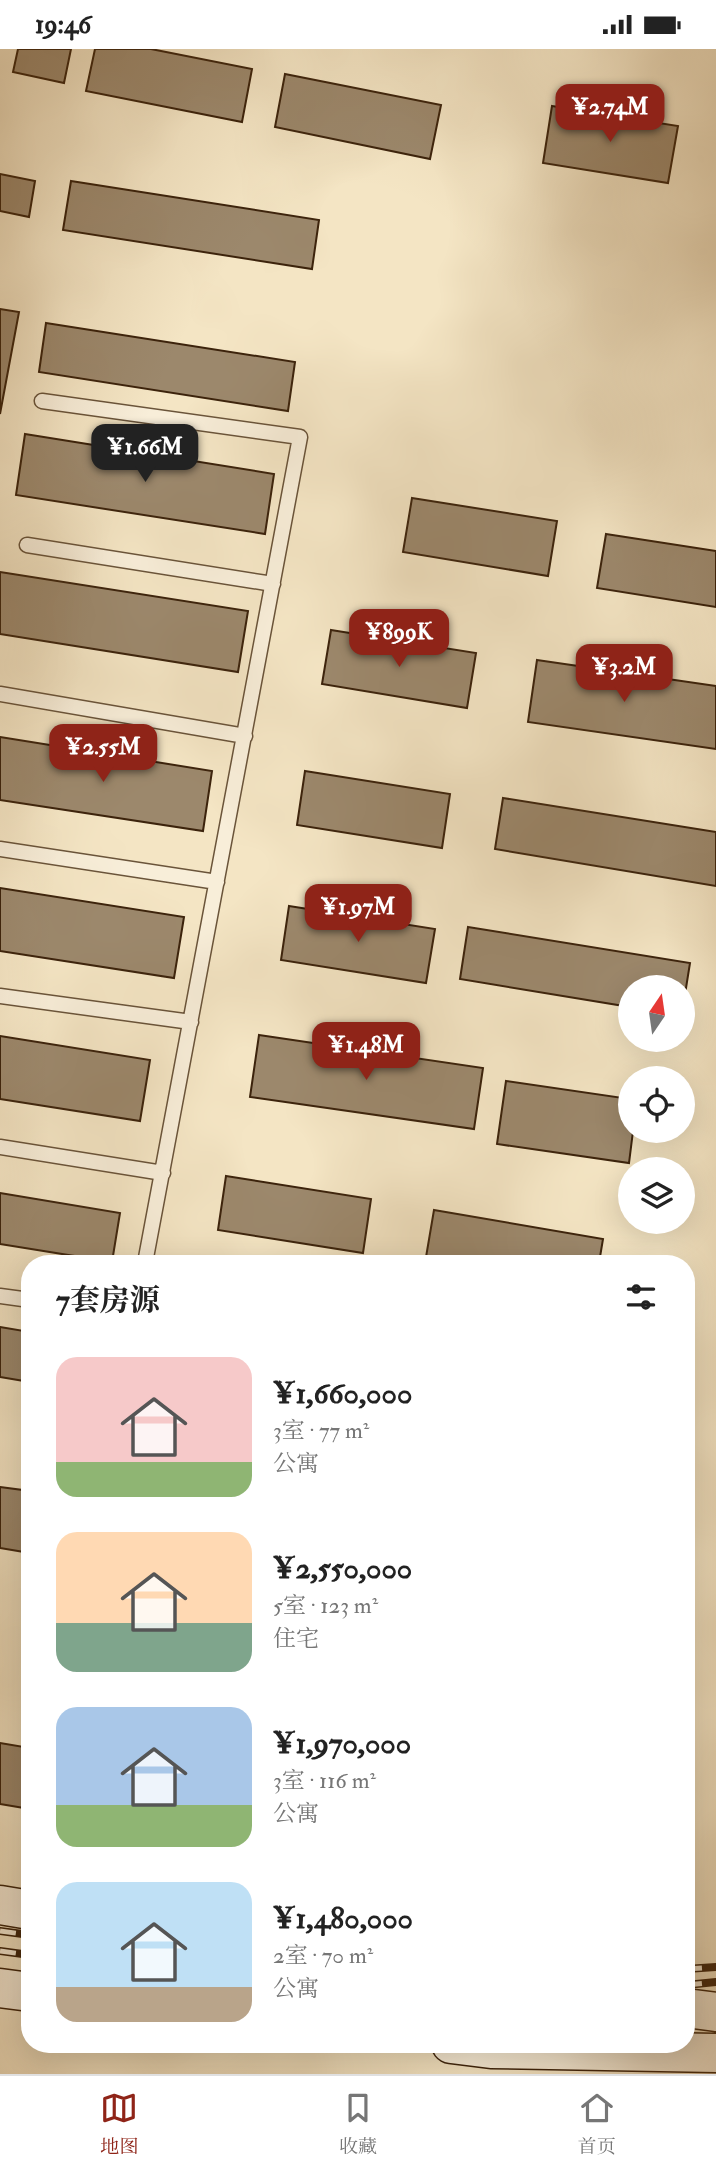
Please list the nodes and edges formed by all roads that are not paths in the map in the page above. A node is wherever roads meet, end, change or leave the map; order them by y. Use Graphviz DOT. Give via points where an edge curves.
graph roads {
  1 [pos="42,401"];
  2 [pos="27,545"];
  3 [pos="273,584"];
  4 [pos="0,694"];
  5 [pos="244,736"];
  6 [pos="0,849"];
  7 [pos="217,882"];
  8 [pos="0,996"];
  9 [pos="191,1022"];
  10 [pos="0,1147"];
  11 [pos="163,1173"];
  12 [pos="147,1255"];
  13 [pos="0,1296"];
  14 [pos="21,1299"];
  15 [pos="0,1905"];
  16 [pos="21,1908"];
  17 [pos="0,1989"];
  18 [pos="21,1991"];
  19 [pos="695,2010"];
  20 [pos="716,2013"];
  21 [pos="695,2053"];
  22 [pos="716,2053"];
  1 -- 3 [label="lane" via="300,437"];
  2 -- 3 [label="lane"];
  3 -- 5 [label="lane"];
  4 -- 5 [label="lane"];
  5 -- 7 [label="lane"];
  6 -- 7 [label="lane"];
  7 -- 9 [label="lane"];
  8 -- 9 [label="lane"];
  9 -- 11 [label="lane"];
  10 -- 11 [label="lane"];
  11 -- 12 [label="lane"];
  13 -- 14 [label="lane"];
  15 -- 16 [label="main road"];
  17 -- 18 [label="main road"];
  19 -- 20 [label="main road"];
  21 -- 22 [label="main road"];
}
